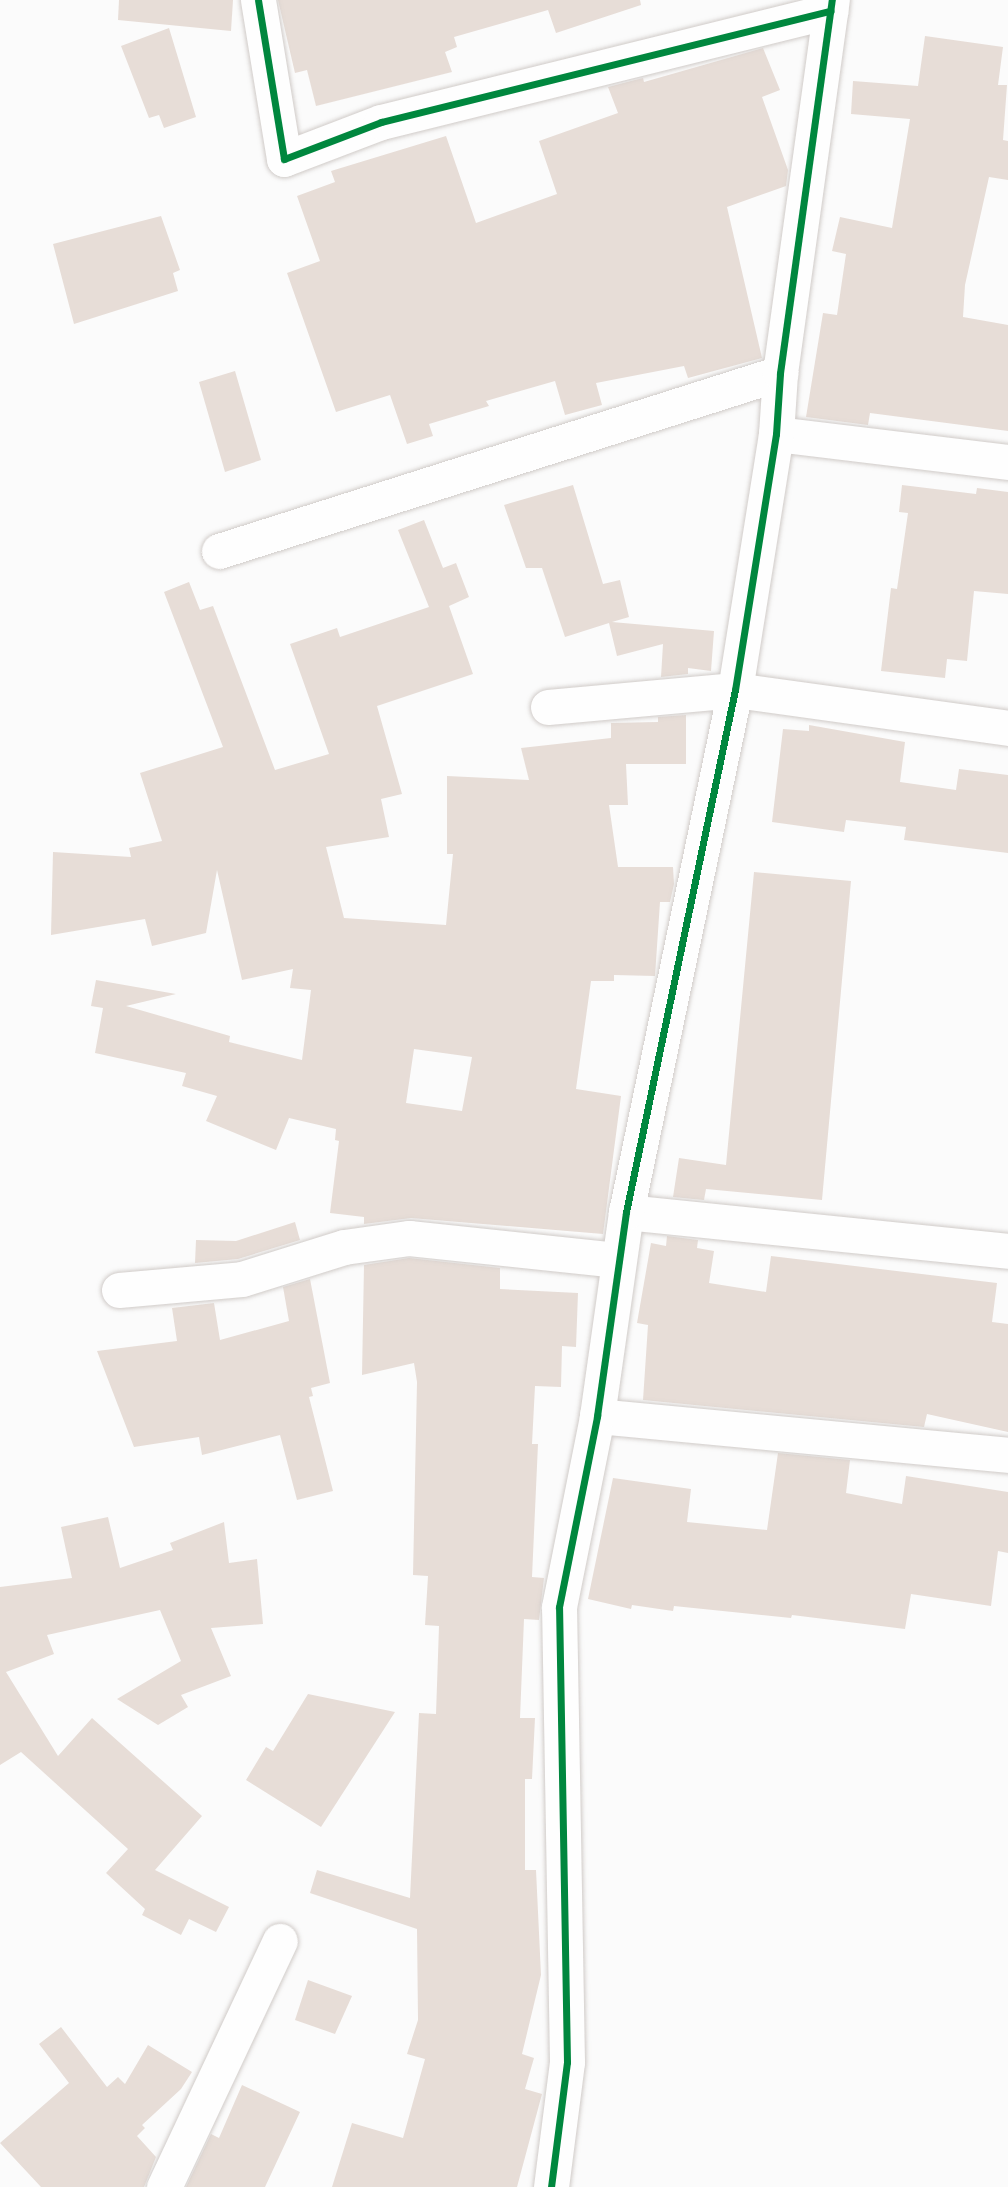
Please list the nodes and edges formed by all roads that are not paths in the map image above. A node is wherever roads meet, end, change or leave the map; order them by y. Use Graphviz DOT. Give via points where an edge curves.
graph roads {
  1 [pos="258,0"];
  2 [pos="831,5"];
  3 [pos="780,373"];
  4 [pos="776,434"];
  5 [pos="1008,462"];
  6 [pos="219,551"];
  7 [pos="736,690"];
  8 [pos="548,707"];
  9 [pos="1008,728"];
  10 [pos="625,1212"];
  11 [pos="1008,1251"];
  12 [pos="617,1260"];
  13 [pos="119,1290"];
  14 [pos="597,1416"];
  15 [pos="1008,1455"];
  16 [pos="281,1941"];
  17 [pos="164,2187"];
  18 [pos="551,2187"];
  1 -- 2 [label="street" via="284,159 381,122"];
  2 -- 3 [label="street"];
  3 -- 4 [label="street"];
  3 -- 6 [label="street"];
  4 -- 5 [label="street"];
  4 -- 7 [label="street"];
  7 -- 8 [label="street"];
  7 -- 9 [label="street"];
  7 -- 10 [label="street"];
  10 -- 11 [label="street"];
  10 -- 12 [label="street"];
  12 -- 13 [label="street" via="409,1238 344,1247 242,1279"];
  12 -- 14 [label="street"];
  14 -- 15 [label="street"];
  14 -- 18 [label="street" via="559,1607 567,2062"];
  16 -- 17 [label="street"];
}
